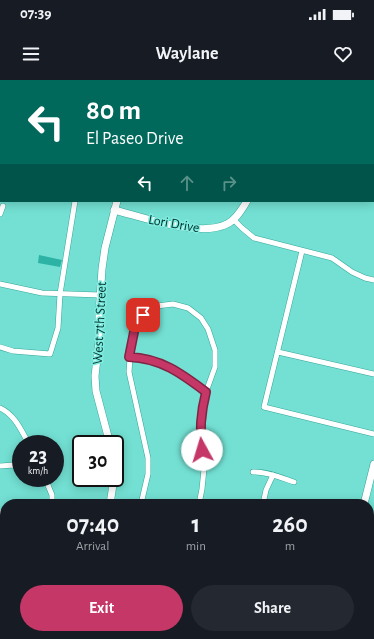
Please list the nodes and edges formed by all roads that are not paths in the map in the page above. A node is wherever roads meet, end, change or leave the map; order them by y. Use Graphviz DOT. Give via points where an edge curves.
graph roads {
  1 [pos="76,202"];
  2 [pos="116,202"];
  3 [pos="246,202"];
  4 [pos="3,206"];
  5 [pos="114,210"];
  6 [pos="0,214"];
  7 [pos="234,220"];
  8 [pos="302,251"];
  9 [pos="374,280"];
  10 [pos="0,284"];
  11 [pos="60,294"];
  12 [pos="100,295"];
  13 [pos="0,347"];
  14 [pos="278,352"];
  15 [pos="129,357"];
  16 [pos="374,374"];
  17 [pos="206,392"];
  18 [pos="0,408"];
  19 [pos="374,434"];
  20 [pos="24,435"];
  21 [pos="108,435"];
  22 [pos="374,464"];
  23 [pos="12,465"];
  24 [pos="0,466"];
  25 [pos="253,472"];
  26 [pos="273,475"];
  27 [pos="294,482"];
  28 [pos="49,487"];
  29 [pos="113,487"];
  30 [pos="52,499"];
  31 [pos="111,499"];
  32 [pos="142,499"];
  33 [pos="200,499"];
  34 [pos="265,499"];
  35 [pos="365,499"];
  1 -- 11 [label="street"];
  2 -- 5 [label="street, West 7th Street"];
  3 -- 7 [label="street"];
  4 -- 6 [label="street"];
  5 -- 7 [label="street, Lori Drive" via="197,229 216,227"];
  5 -- 12 [label="street, West 7th Street" via="105,248"];
  7 -- 8 [label="street" via="254,238"];
  8 -- 9 [label="street" via="332,258 352,272"];
  8 -- 14 [label="street"];
  10 -- 11 [label="street" via="35,292"];
  11 -- 12 [label="street"];
  11 -- 13 [label="street" via="58,328 50,354 13,351"];
  12 -- 21 [label="street, West 7th Street" via="96,391"];
  14 -- 16 [label="street"];
  14 -- 19 [label="street" via="264,407"];
  15 -- 17 [label="street" via="166,366"];
  15 -- 17 [label="street" via="135,327 143,315 165,304 188,308 204,323 215,350 214,367"];
  15 -- 32 [label="street" via="130,379 148,458 148,474"];
  17 -- 33 [label="street" via="201,423 204,469"];
  18 -- 20 [label="street" via="9,413"];
  22 -- 35 [label="street"];
  23 -- 24 [label="street"];
  25 -- 26 [label="street"];
  26 -- 27 [label="street"];
  26 -- 34 [label="street"];
  28 -- 30 [label="street"];
  29 -- 31 [label="street"];
}
